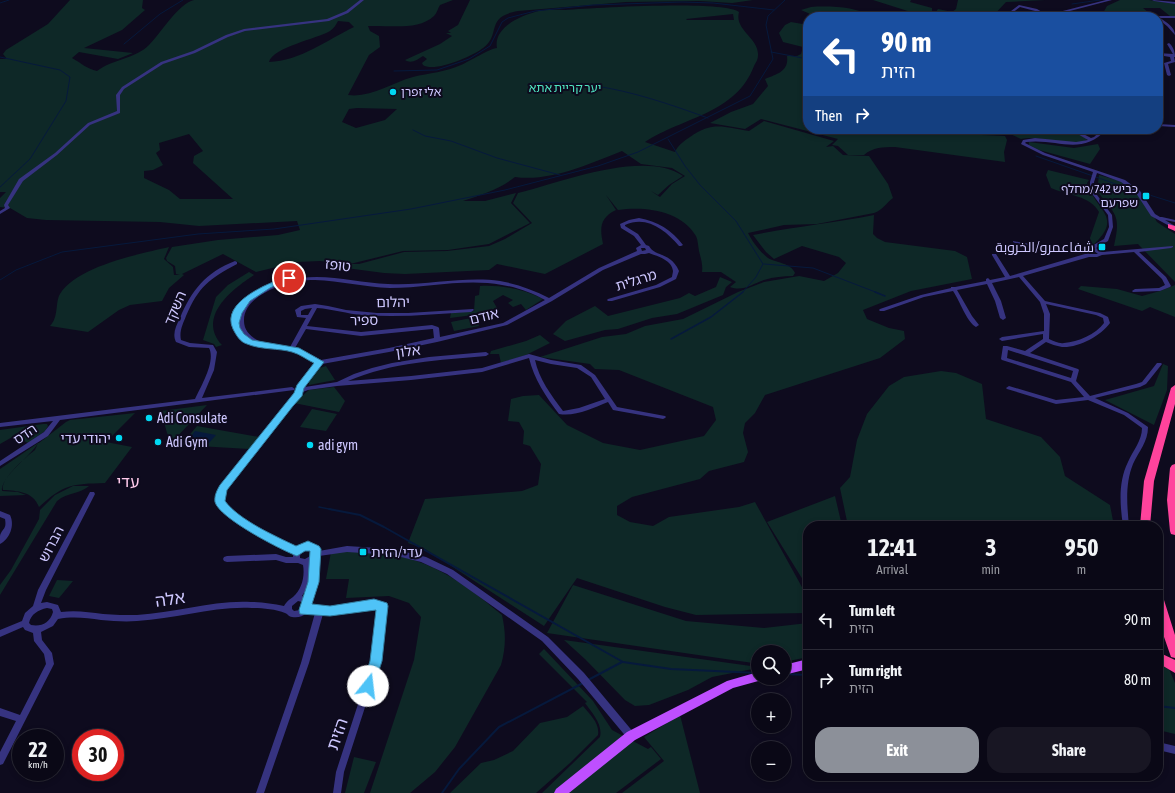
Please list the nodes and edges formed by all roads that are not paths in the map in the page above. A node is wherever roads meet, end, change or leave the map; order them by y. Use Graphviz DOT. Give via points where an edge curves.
graph roads {
  1 [pos="362,0"];
  2 [pos="1110,0"];
  3 [pos="1154,0"];
  4 [pos="1175,3"];
  5 [pos="1012,12"];
  6 [pos="1040,12"];
  7 [pos="1065,12"];
  8 [pos="1163,17"];
  9 [pos="1175,17"];
  10 [pos="1163,21"];
  11 [pos="1175,34"];
  12 [pos="1170,44"];
  13 [pos="1163,55"];
  14 [pos="1174,56"];
  15 [pos="1169,76"];
  16 [pos="1163,125"];
  17 [pos="1175,126"];
  18 [pos="1080,134"];
  19 [pos="1099,134"];
  20 [pos="1091,140"];
  21 [pos="1095,171"];
  22 [pos="0,213"];
  23 [pos="1173,225"];
  24 [pos="1015,242"];
  25 [pos="681,245"];
  26 [pos="644,246"];
  27 [pos="1171,247"];
  28 [pos="1092,248"];
  29 [pos="649,250"];
  30 [pos="1136,251"];
  31 [pos="640,252"];
  32 [pos="1088,254"];
  33 [pos="1101,254"];
  34 [pos="994,255"];
  35 [pos="235,263"];
  36 [pos="1020,275"];
  37 [pos="1008,277"];
  38 [pos="988,280"];
  39 [pos="954,288"];
  40 [pos="1135,291"];
  41 [pos="550,300"];
  42 [pos="610,300"];
  43 [pos="1043,302"];
  44 [pos="315,307"];
  45 [pos="471,310"];
  46 [pos="882,310"];
  47 [pos="309,317"];
  48 [pos="1003,318"];
  49 [pos="976,325"];
  50 [pos="304,327"];
  51 [pos="1046,332"];
  52 [pos="1002,339"];
  53 [pos="437,340"];
  54 [pos="1046,340"];
  55 [pos="292,349"];
  56 [pos="1026,353"];
  57 [pos="486,354"];
  58 [pos="532,358"];
  59 [pos="320,362"];
  60 [pos="1159,364"];
  61 [pos="1073,381"];
  62 [pos="337,384"];
  63 [pos="1009,388"];
  64 [pos="1175,388"];
  65 [pos="298,390"];
  66 [pos="276,392"];
  67 [pos="288,395"];
  68 [pos="1089,398"];
  69 [pos="198,400"];
  70 [pos="608,400"];
  71 [pos="289,404"];
  72 [pos="663,417"];
  73 [pos="58,418"];
  74 [pos="0,425"];
  75 [pos="0,464"];
  76 [pos="1175,468"];
  77 [pos="92,494"];
  78 [pos="0,514"];
  79 [pos="1126,521"];
  80 [pos="1145,521"];
  81 [pos="1175,531"];
  82 [pos="0,541"];
  83 [pos="297,551"];
  84 [pos="316,555"];
  85 [pos="227,559"];
  86 [pos="300,561"];
  87 [pos="296,599"];
  88 [pos="307,602"];
  89 [pos="36,608"];
  90 [pos="288,610"];
  91 [pos="304,610"];
  92 [pos="320,610"];
  93 [pos="56,616"];
  94 [pos="1163,616"];
  95 [pos="25,623"];
  96 [pos="37,630"];
  97 [pos="0,634"];
  98 [pos="1175,653"];
  99 [pos="1163,659"];
  100 [pos="803,665"];
  101 [pos="791,668"];
  102 [pos="1175,668"];
  103 [pos="751,679"];
  104 [pos="0,712"];
  105 [pos="21,719"];
  106 [pos="631,736"];
  107 [pos="1163,747"];
  108 [pos="1175,750"];
  109 [pos="0,761"];
  110 [pos="260,793"];
  111 [pos="337,793"];
  112 [pos="560,793"];
  1 -- 22 [label="street" via="346,12 328,20 245,30 158,65 123,88 118,95 119,112 84,128 56,154 21,180 8,200 8,208"];
  2 -- 7 [label="street"];
  3 -- 4 [label="street"];
  5 -- 6 [label="street" via="1019,6"];
  8 -- 9 [label="street"];
  10 -- 11 [label="street"];
  12 -- 14 [label="street"];
  13 -- 14 [label="street"];
  14 -- 15 [label="street" via="1172,62 1166,63"];
  16 -- 17 [label="street"];
  18 -- 20 [label="street"];
  19 -- 20 [label="street"];
  20 -- 21 [label="street" via="1074,144 1035,140 1023,142 1026,147"];
  21 -- 23 [label="street" via="1129,185 1138,192 1155,216"];
  21 -- 28 [label="street" via="1092,191 1110,215 1111,227 1106,240"];
  24 -- 32 [label="street"];
  25 -- 26 [label="street" via="658,224 638,220 622,224 639,238"];
  26 -- 29 [label="street"];
  26 -- 31 [label="street" via="638,248"];
  27 -- 30 [label="street"];
  28 -- 32 [label="street" via="1085,250"];
  28 -- 33 [label="street"];
  29 -- 31 [label="street, אודם" via="645,253"];
  29 -- 42 [label="street, מרגלית" via="672,263 676,271 674,278 658,286"];
  30 -- 33 [label="street"];
  30 -- 40 [label="street" via="1164,278 1168,286"];
  31 -- 41 [label="street, אודם" via="600,270"];
  32 -- 33 [label="street"];
  32 -- 36 [label="street"];
  34 -- 37 [label="street"];
  35 -- 69 [label="street, השקד" via="197,289 191,297 177,332 178,341 210,346 214,352"];
  36 -- 37 [label="street"];
  36 -- 43 [label="street"];
  37 -- 38 [label="street"];
  38 -- 39 [label="street"];
  38 -- 48 [label="street"];
  39 -- 46 [label="street"];
  39 -- 49 [label="street"];
  41 -- 53 [label="street, אודם" via="505,324"];
  41 -- 55 [label="street, טופז" via="534,292 502,283 389,286 321,278 301,279 262,292 251,300 241,317 241,326 254,340 269,346"];
  43 -- 51 [label="street" via="1048,314"];
  43 -- 54 [label="street" via="1098,314 1107,320 1105,327 1097,334 1071,344 1056,344"];
  44 -- 45 [label="street, יהלום" via="383,315"];
  44 -- 47 [label="street"];
  44 -- 47 [label="street, יהלום" via="303,307 298,310 299,316"];
  47 -- 50 [label="street"];
  50 -- 53 [label="street, ספיר" via="361,334 432,327 436,328"];
  50 -- 55 [label="street"];
  51 -- 52 [label="street"];
  51 -- 54 [label="street"];
  53 -- 59 [label="street, אודם"];
  54 -- 56 [label="street"];
  55 -- 59 [label="street, טופז"];
  56 -- 61 [label="street" via="1076,370"];
  56 -- 61 [label="street" via="1005,347 1004,360"];
  57 -- 62 [label="street, אלון" via="385,366 351,376"];
  58 -- 62 [label="street" via="529,356 482,370 448,375"];
  58 -- 70 [label="street" via="579,366 593,376"];
  58 -- 70 [label="street" via="534,371 561,413 588,408"];
  59 -- 65 [label="street"];
  60 -- 68 [label="street" via="1144,383 1138,386"];
  61 -- 68 [label="street"];
  62 -- 65 [label="street"];
  63 -- 68 [label="street" via="1056,402"];
  64 -- 80 [label="highway" via="1149,481"];
  65 -- 66 [label="street"];
  65 -- 67 [label="street"];
  65 -- 71 [label="street"];
  66 -- 67 [label="street"];
  66 -- 69 [label="street"];
  67 -- 71 [label="street"];
  68 -- 79 [label="street" via="1126,414 1145,427 1146,433 1129,466 1125,480"];
  69 -- 73 [label="street"];
  70 -- 72 [label="street" via="615,409"];
  71 -- 83 [label="street" via="224,488 220,502 228,512"];
  73 -- 74 [label="street"];
  73 -- 75 [label="street, הדס" via="46,434"];
  76 -- 81 [label="highway" via="1172,500"];
  77 -- 89 [label="street, הברוש" via="42,590"];
  78 -- 82 [label="street" via="5,515 10,522"];
  83 -- 84 [label="street" via="302,547 314,547"];
  83 -- 86 [label="street" via="296,556"];
  84 -- 86 [label="street" via="310,561"];
  84 -- 88 [label="street" via="314,582"];
  84 -- 106 [label="street" via="347,549 393,552 423,559 450,572 545,639 581,676"];
  85 -- 86 [label="street" via="276,557"];
  86 -- 87 [label="street" via="306,564 306,582 302,593"];
  87 -- 88 [label="street" via="304,599"];
  87 -- 90 [label="street" via="290,602"];
  88 -- 91 [label="street"];
  89 -- 93 [label="street" via="52,605 57,612"];
  89 -- 95 [label="street" via="28,615"];
  90 -- 91 [label="street" via="295,614"];
  90 -- 93 [label="street, אלה" via="278,607 231,605 144,617 103,617 67,613"];
  91 -- 92 [label="street, הזית"];
  92 -- 110 [label="street" via="305,663"];
  92 -- 111 [label="street, הזית" via="330,611 374,604 382,606 376,661 340,772"];
  93 -- 96 [label="street" via="49,625"];
  94 -- 98 [label="highway"];
  95 -- 96 [label="street" via="28,628"];
  95 -- 97 [label="street"];
  96 -- 105 [label="street" via="38,641 48,653 50,664"];
  99 -- 102 [label="highway"];
  100 -- 101 [label="main road"];
  103 -- 106 [label="main road" via="731,684"];
  104 -- 105 [label="street"];
  105 -- 109 [label="street"];
  106 -- 112 [label="main road"];
  107 -- 108 [label="street"];
}
